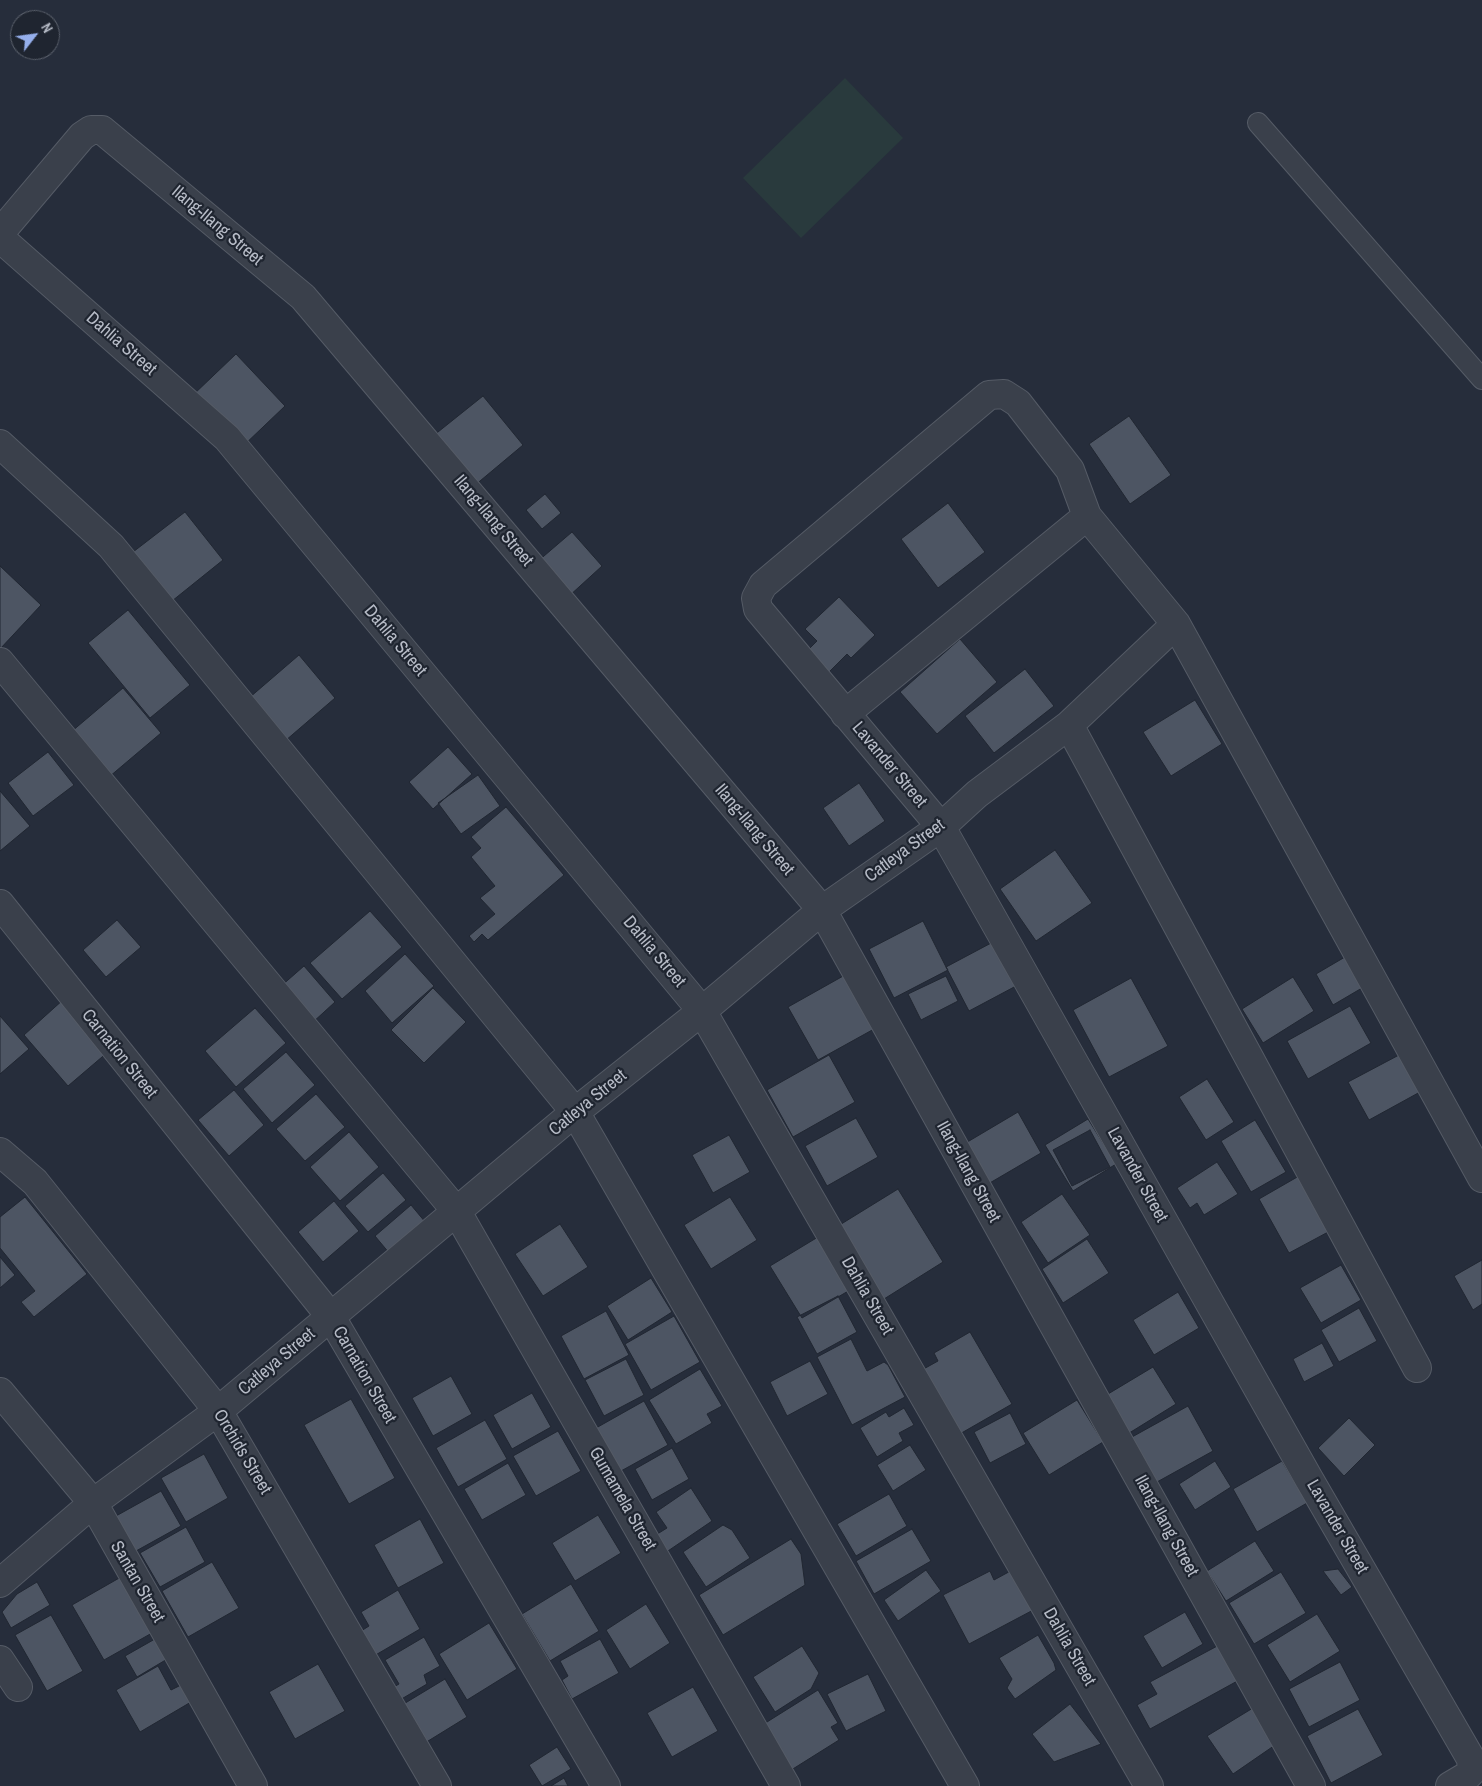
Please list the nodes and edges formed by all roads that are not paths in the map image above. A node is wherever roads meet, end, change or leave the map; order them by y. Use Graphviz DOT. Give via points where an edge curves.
graph roads {
  1 [pos="1258,123"];
  2 [pos="0,233"];
  3 [pos="0,238"];
  4 [pos="1482,379"];
  5 [pos="0,444"];
  6 [pos="1087,516"];
  7 [pos="1176,624"];
  8 [pos="0,662"];
  9 [pos="845,714"];
  10 [pos="1068,725"];
  11 [pos="941,826"];
  12 [pos="0,904"];
  13 [pos="822,910"];
  14 [pos="702,1010"];
  15 [pos="575,1112"];
  16 [pos="0,1152"];
  17 [pos="1482,1178"];
  18 [pos="457,1212"];
  19 [pos="330,1317"];
  20 [pos="1417,1368"];
  21 [pos="0,1392"];
  22 [pos="218,1411"];
  23 [pos="93,1503"];
  24 [pos="0,1583"];
  25 [pos="0,1660"];
  26 [pos="18,1687"];
  27 [pos="1461,1778"];
  28 [pos="253,1786"];
  29 [pos="436,1786"];
  30 [pos="606,1786"];
  31 [pos="786,1786"];
  32 [pos="965,1786"];
  33 [pos="1149,1786"];
  34 [pos="1312,1786"];
  1 -- 4 [label="lane"];
  2 -- 13 [label="street, Ilang-Ilang Street" via="82,136 91,130 102,130 303,297"];
  3 -- 14 [label="street, Dahlia Street" via="227,438"];
  5 -- 15 [label="street" via="111,546"];
  6 -- 7 [label="street"];
  6 -- 9 [label="street"];
  6 -- 9 [label="street, Lavander Street" via="1070,470 1018,403 1004,394 989,395 763,584 756,598 758,609"];
  7 -- 10 [label="street, Catleya Street"];
  7 -- 17 [label="street"];
  8 -- 18 [label="street, Gumamela Street"];
  9 -- 11 [label="street, Lavander Street"];
  10 -- 11 [label="street, Catleya Street" via="977,794"];
  10 -- 20 [label="street"];
  11 -- 13 [label="street, Catleya Street"];
  11 -- 27 [label="street, Lavander Street" via="1470,1759"];
  12 -- 19 [label="street, Carnation Street"];
  13 -- 14 [label="street, Catleya Street"];
  13 -- 34 [label="street, Ilang-Ilang Street"];
  14 -- 15 [label="street, Catleya Street"];
  14 -- 33 [label="street, Dahlia Street"];
  15 -- 18 [label="street, Catleya Street"];
  15 -- 32 [label="street"];
  16 -- 22 [label="street, Orchids Street" via="36,1182"];
  18 -- 19 [label="street, Catleya Street"];
  18 -- 31 [label="street, Gumamela Street"];
  19 -- 22 [label="street, Catleya Street"];
  19 -- 30 [label="street, Carnation Street"];
  21 -- 23 [label="street, Santan Street"];
  22 -- 23 [label="street, Catleya Street"];
  22 -- 29 [label="street, Orchids Street"];
  23 -- 24 [label="street, Catleya Street"];
  23 -- 28 [label="street, Santan Street"];
  25 -- 26 [label="street"];
}
